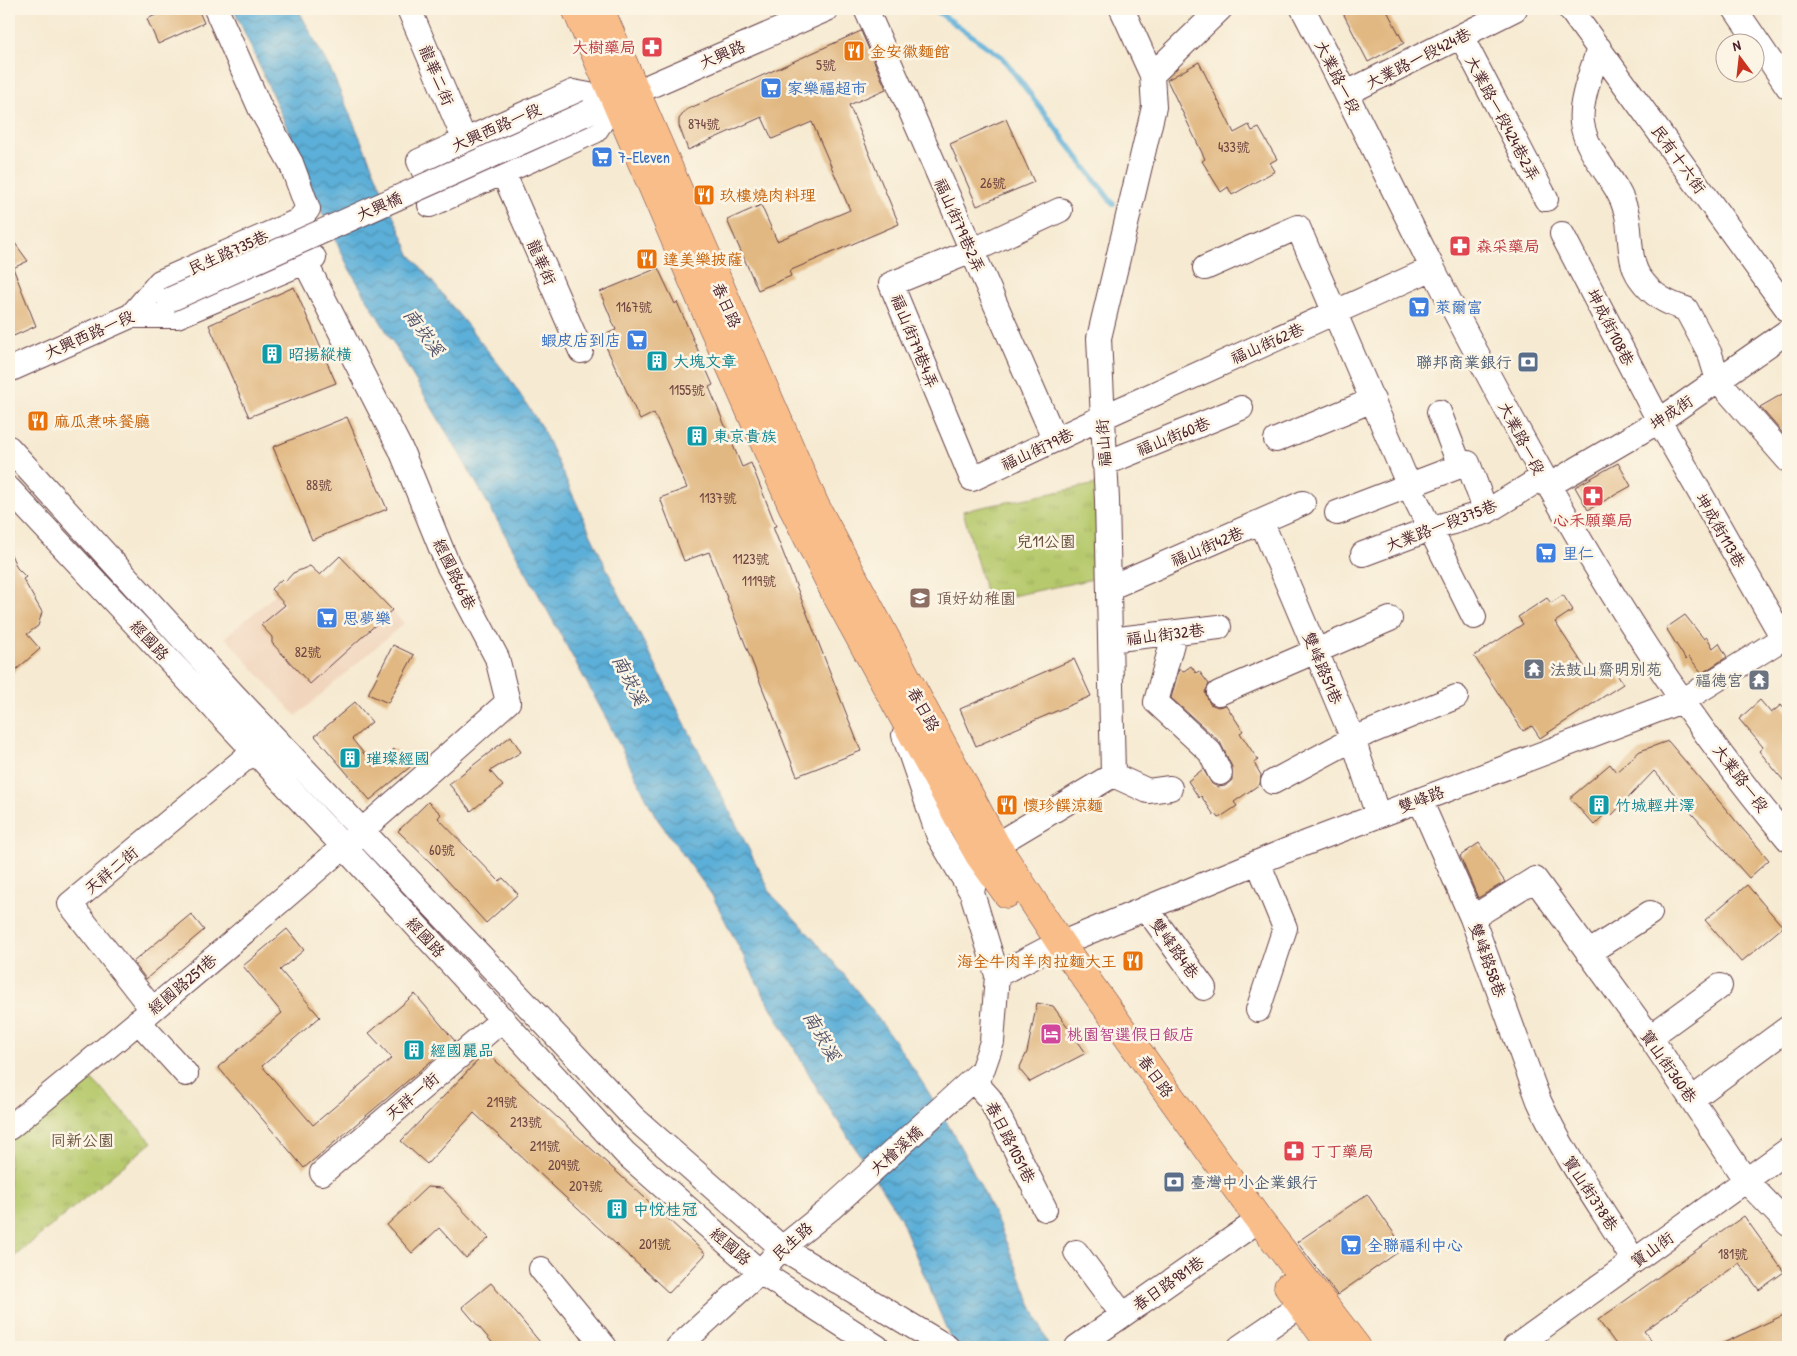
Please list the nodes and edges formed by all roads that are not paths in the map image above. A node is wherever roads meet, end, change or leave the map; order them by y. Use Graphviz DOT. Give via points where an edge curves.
graph roads {
  1 [pos="216,9"];
  2 [pos="408,9"];
  3 [pos="576,9"];
  4 [pos="600,9"];
  5 [pos="827,9"];
  6 [pos="866,9"];
  7 [pos="1122,9"];
  8 [pos="1220,9"];
  9 [pos="1303,9"];
  10 [pos="1515,9"];
  11 [pos="1570,9"];
  12 [pos="1735,9"];
  13 [pos="1461,36"];
  14 [pos="1599,48"];
  15 [pos="1152,75"];
  16 [pos="1788,87"];
  17 [pos="1347,93"];
  18 [pos="626,96"];
  19 [pos="465,141"];
  20 [pos="503,172"];
  21 [pos="1546,199"];
  22 [pos="1060,210"];
  23 [pos="1562,234"];
  24 [pos="972,251"];
  25 [pos="1205,268"];
  26 [pos="1433,268"];
  27 [pos="169,300"];
  28 [pos="1788,310"];
  29 [pos="1334,313"];
  30 [pos="131,316"];
  31 [pos="1788,330"];
  32 [pos="581,351"];
  33 [pos="9,370"];
  34 [pos="1718,380"];
  35 [pos="1373,400"];
  36 [pos="1241,408"];
  37 [pos="1439,412"];
  38 [pos="1101,418"];
  39 [pos="1659,421"];
  40 [pos="1054,440"];
  41 [pos="1276,440"];
  42 [pos="9,448"];
  43 [pos="1788,460"];
  44 [pos="1104,464"];
  45 [pos="1460,466"];
  46 [pos="972,479"];
  47 [pos="1545,482"];
  48 [pos="1409,486"];
  49 [pos="9,489"];
  50 [pos="1303,503"];
  51 [pos="1486,512"];
  52 [pos="1337,513"];
  53 [pos="1262,523"];
  54 [pos="1430,530"];
  55 [pos="1363,554"];
  56 [pos="1109,588"];
  57 [pos="1474,617"];
  58 [pos="1390,619"];
  59 [pos="1219,627"];
  60 [pos="1175,632"];
  61 [pos="1786,636"];
  62 [pos="1110,640"];
  63 [pos="1316,651"];
  64 [pos="887,687"];
  65 [pos="1219,693"];
  66 [pos="1456,697"];
  67 [pos="1684,700"];
  68 [pos="1352,739"];
  69 [pos="254,751"];
  70 [pos="1220,773"];
  71 [pos="1113,775"];
  72 [pos="1273,782"];
  73 [pos="1170,788"];
  74 [pos="1420,800"];
  75 [pos="1378,816"];
  76 [pos="354,838"];
  77 [pos="1788,839"];
  78 [pos="987,850"];
  79 [pos="1258,862"];
  80 [pos="972,893"];
  81 [pos="1146,908"];
  82 [pos="1650,913"];
  83 [pos="1472,918"];
  84 [pos="1053,947"];
  85 [pos="1588,953"];
  86 [pos="997,976"];
  87 [pos="1720,986"];
  88 [pos="1204,988"];
  89 [pos="1258,1010"];
  90 [pos="145,1015"];
  91 [pos="503,1020"];
  92 [pos="1788,1028"];
  93 [pos="1650,1037"];
  94 [pos="186,1074"];
  95 [pos="973,1080"];
  96 [pos="1692,1099"];
  97 [pos="1549,1123"];
  98 [pos="9,1128"];
  99 [pos="1788,1150"];
  100 [pos="322,1173"];
  101 [pos="1746,1181"];
  102 [pos="841,1198"];
  103 [pos="1045,1208"];
  104 [pos="1788,1224"];
  105 [pos="1252,1225"];
  106 [pos="782,1248"];
  107 [pos="1076,1252"];
  108 [pos="1634,1261"];
  109 [pos="541,1269"];
  110 [pos="760,1272"];
  111 [pos="1310,1300"];
  112 [pos="1123,1315"];
  113 [pos="606,1347"];
  114 [pos="679,1347"];
  115 [pos="877,1347"];
  116 [pos="947,1347"];
  117 [pos="1077,1347"];
  118 [pos="1240,1347"];
  119 [pos="1332,1347"];
  120 [pos="1357,1347"];
  121 [pos="1515,1347"];
  1 -- 30 [label="street, 民生路735巷" via="260,108 291,163 308,209 298,220 160,282"];
  2 -- 19 [label="street, 龍華二街"];
  3 -- 18 [label="main road, 春日路"];
  4 -- 18 [label="main road, 春日路"];
  5 -- 18 [label="street, 大興路"];
  6 -- 24 [label="street, 福山街79巷2弄"];
  7 -- 15 [label="street"];
  8 -- 15 [label="street"];
  9 -- 17 [label="street, 大業路一段"];
  10 -- 13 [label="street, 大業路一段424巷"];
  11 -- 14 [label="street, 民有十六街"];
  12 -- 16 [label="street"];
  13 -- 17 [label="street, 大業路一段424巷"];
  13 -- 21 [label="street, 大業路一段424巷2弄"];
  14 -- 28 [label="street, 民有十六街"];
  14 -- 34 [label="street" via="1582,121 1589,147 1626,210 1638,276 1653,294 1686,309 1710,354"];
  15 -- 38 [label="street, 福山街" via="1154,107 1099,338"];
  17 -- 26 [label="street, 大業路一段"];
  18 -- 19 [label="street, 大興西路一段" via="573,92"];
  18 -- 20 [label="street, 大興西路一段" via="595,131"];
  18 -- 27 [label="street, 大興橋, bridge"];
  18 -- 64 [label="main road, 春日路" via="707,314 795,512"];
  18 -- 78 [label="main road, 春日路" via="815,505"];
  19 -- 20 [label="street, 大興西路一段" via="419,161 434,203"];
  20 -- 32 [label="street, 龍華街"];
  22 -- 24 [label="street"];
  23 -- 39 [label="street, 坤成街108巷"];
  24 -- 40 [label="street, 福山街79巷2弄"];
  24 -- 46 [label="street, 福山街79巷4弄" via="891,284"];
  25 -- 29 [label="street" via="1298,227"];
  26 -- 29 [label="street, 福山街62巷"];
  26 -- 47 [label="street, 大業路一段"];
  27 -- 30 [label="street, 大興西路一段"];
  29 -- 35 [label="street"];
  29 -- 38 [label="street, 福山街62巷"];
  30 -- 33 [label="street, 大興西路一段"];
  30 -- 76 [label="street, 經國路66巷" via="177,316 309,260 401,450 447,563 497,658 508,702"];
  31 -- 34 [label="street, 坤成街"];
  34 -- 39 [label="street, 坤成街"];
  34 -- 43 [label="street"];
  35 -- 41 [label="street"];
  35 -- 48 [label="street"];
  36 -- 44 [label="street, 福山街60巷"];
  37 -- 45 [label="street"];
  38 -- 40 [label="street, 福山街79巷"];
  38 -- 44 [label="street, 福山街"];
  39 -- 47 [label="street, 坤成街"];
  39 -- 61 [label="street, 坤成街113巷"];
  40 -- 46 [label="street, 福山街79巷"];
  42 -- 76 [label="street, 經國路" via="233,694"];
  44 -- 56 [label="street, 福山街"];
  45 -- 48 [label="street"];
  45 -- 51 [label="street" via="1468,464"];
  47 -- 51 [label="street, 大業路一段375巷"];
  47 -- 67 [label="street, 大業路一段" via="1604,582"];
  48 -- 52 [label="street"];
  48 -- 54 [label="street"];
  49 -- 69 [label="street, 經國路"];
  50 -- 53 [label="street, 福山街42巷"];
  51 -- 54 [label="street, 大業路一段375巷"];
  53 -- 56 [label="street, 福山街42巷"];
  53 -- 63 [label="street, 雙峰路51巷"];
  54 -- 55 [label="street, 大業路一段375巷"];
  54 -- 57 [label="street"];
  56 -- 62 [label="street, 福山街"];
  58 -- 63 [label="street"];
  59 -- 60 [label="street, 福山街32巷"];
  60 -- 62 [label="street, 福山街32巷"];
  60 -- 70 [label="street" via="1156,702 1210,752"];
  61 -- 67 [label="street, 雙峰路"];
  62 -- 71 [label="street, 福山街"];
  63 -- 65 [label="street"];
  63 -- 68 [label="street, 雙峰路51巷"];
  64 -- 78 [label="main road, 春日路"];
  64 -- 80 [label="street" via="939,837"];
  66 -- 68 [label="street"];
  67 -- 74 [label="street, 雙峰路"];
  67 -- 77 [label="street, 大業路一段" via="1746,789"];
  68 -- 72 [label="street"];
  68 -- 75 [label="street, 雙峰路51巷"];
  69 -- 76 [label="street, 經國路"];
  69 -- 90 [label="street, 天祥二街" via="70,904"];
  71 -- 73 [label="street" via="1148,791"];
  71 -- 78 [label="street"];
  74 -- 75 [label="street, 雙峰路"];
  74 -- 83 [label="street, 雙峰路58巷"];
  75 -- 79 [label="street, 雙峰路"];
  76 -- 90 [label="street, 經國路251巷"];
  76 -- 91 [label="street, 經國路"];
  76 -- 106 [label="street, 經國路" via="634,1118"];
  78 -- 80 [label="street"];
  78 -- 84 [label="main road, 春日路"];
  79 -- 81 [label="street, 雙峰路"];
  79 -- 89 [label="street" via="1285,928"];
  80 -- 86 [label="street"];
  81 -- 84 [label="street, 雙峰路"];
  81 -- 88 [label="street, 雙峰路4巷"];
  82 -- 85 [label="street"];
  83 -- 85 [label="street, 寶山街360巷" via="1535,879"];
  83 -- 97 [label="street, 雙峰路58巷"];
  84 -- 86 [label="street"];
  84 -- 105 [label="main road, 春日路"];
  85 -- 93 [label="street, 寶山街360巷"];
  86 -- 95 [label="street" via="992,1042 982,1071"];
  87 -- 93 [label="street"];
  90 -- 94 [label="street"];
  90 -- 98 [label="street, 經國路251巷"];
  91 -- 100 [label="street, 天祥一街"];
  91 -- 110 [label="street, 經國路" via="625,1153"];
  92 -- 96 [label="street"];
  93 -- 96 [label="street, 寶山街360巷"];
  95 -- 102 [label="street, 大檜溪橋"];
  95 -- 103 [label="street, 春日路1051巷" via="990,1099"];
  96 -- 101 [label="street, 寶山街360巷"];
  97 -- 108 [label="street, 寶山街378巷"];
  99 -- 101 [label="street, 寶山街"];
  101 -- 104 [label="street, 寶山街360巷"];
  101 -- 108 [label="street, 寶山街"];
  102 -- 106 [label="street, 民生路"];
  105 -- 111 [label="main road, 春日路"];
  105 -- 112 [label="street, 春日路981巷"];
  106 -- 110 [label="street, 民生路"];
  106 -- 116 [label="street, 經國路"];
  107 -- 112 [label="street"];
  108 -- 121 [label="street, 寶山街"];
  109 -- 113 [label="street"];
  110 -- 114 [label="street, 民生路"];
  110 -- 115 [label="street, 經國路"];
  111 -- 118 [label="street"];
  111 -- 119 [label="main road, 春日路"];
  111 -- 120 [label="main road, 春日路"];
  112 -- 117 [label="street, 春日路981巷"];
}
